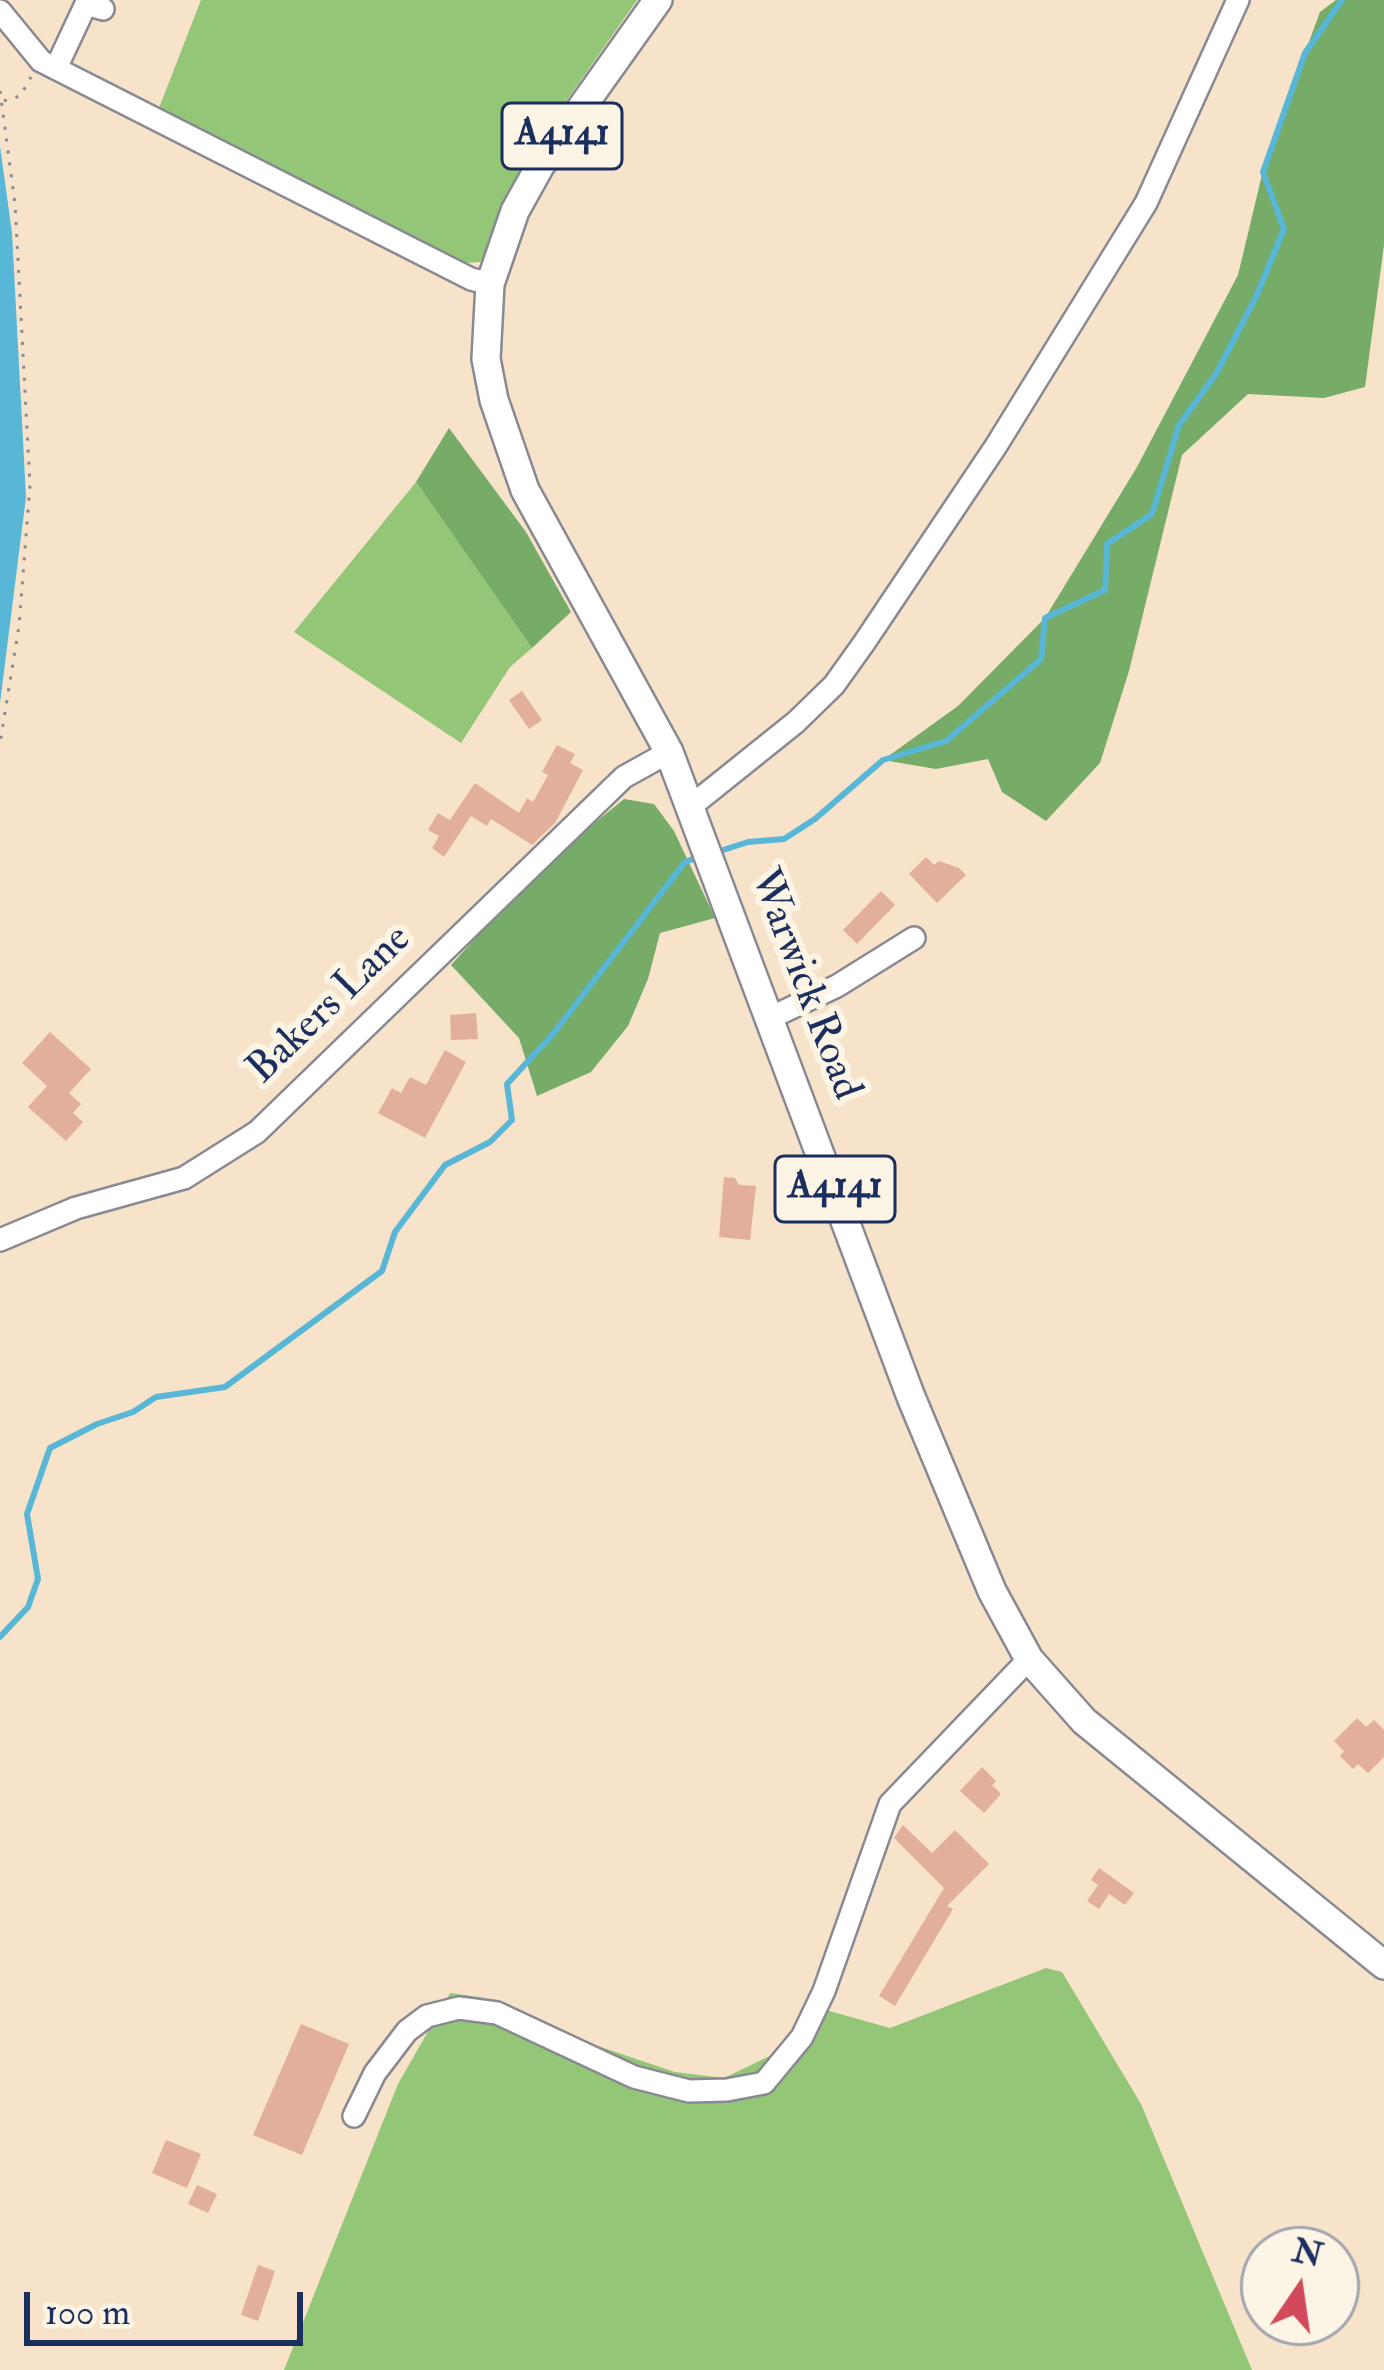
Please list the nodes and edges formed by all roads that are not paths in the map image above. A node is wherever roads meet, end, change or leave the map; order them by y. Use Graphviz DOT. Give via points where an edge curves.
graph roads {
  1 [pos="658,0"];
  2 [pos="1238,0"];
  3 [pos="90,4"];
  4 [pos="0,11"];
  5 [pos="49,64"];
  6 [pos="490,284"];
  7 [pos="669,752"];
  8 [pos="690,807"];
  9 [pos="914,938"];
  10 [pos="770,1018"];
  11 [pos="0,1240"];
  12 [pos="1029,1659"];
  13 [pos="1384,1965"];
  14 [pos="354,2116"];
  1 -- 6 [label="main road, Warwick Road / A4141" via="540,166"];
  2 -- 8 [label="street" via="1147,202 864,643 796,722"];
  3 -- 5 [label="street"];
  4 -- 5 [label="street"];
  5 -- 6 [label="street"];
  6 -- 7 [label="main road, Warwick Road / A4141" via="487,359 525,490"];
  7 -- 8 [label="main road, Warwick Road / A4141"];
  7 -- 11 [label="street, Bakers Lane" via="624,777 257,1132 184,1178 76,1208"];
  8 -- 10 [label="main road, Warwick Road / A4141"];
  9 -- 10 [label="street"];
  10 -- 12 [label="main road, Warwick Road / A4141" via="911,1397"];
  12 -- 13 [label="main road, Warwick Road / A4141" via="1084,1721"];
  12 -- 14 [label="street" via="890,1804 824,1990 802,2038 764,2084 689,2091 634,2077 497,2013 459,2008 407,2031"];
}
